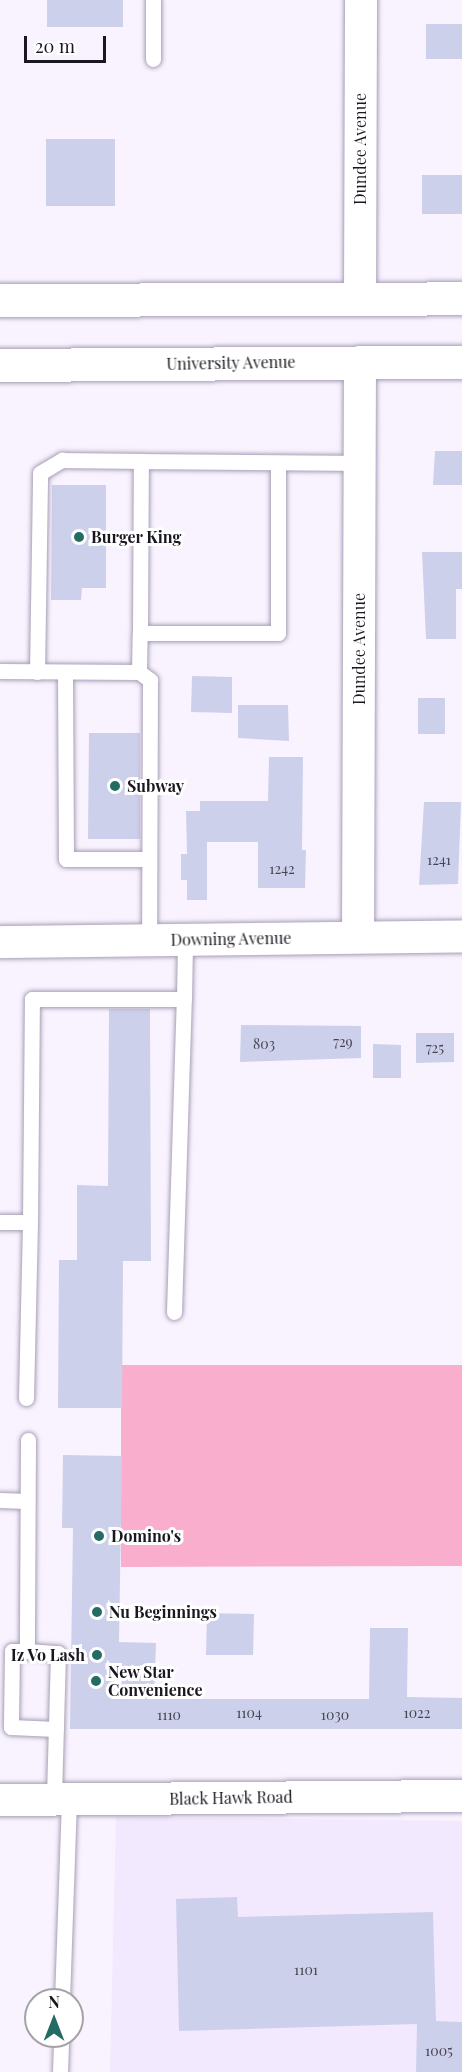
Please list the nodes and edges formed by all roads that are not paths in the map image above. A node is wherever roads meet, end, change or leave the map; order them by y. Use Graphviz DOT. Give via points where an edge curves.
graph roads {
  1 [pos="153,0"];
  2 [pos="361,0"];
  3 [pos="153,59"];
  4 [pos="360,298"];
  5 [pos="462,298"];
  6 [pos="0,300"];
  7 [pos="360,362"];
  8 [pos="462,362"];
  9 [pos="0,365"];
  10 [pos="141,461"];
  11 [pos="278,463"];
  12 [pos="359,463"];
  13 [pos="140,633"];
  14 [pos="0,671"];
  15 [pos="37,672"];
  16 [pos="65,672"];
  17 [pos="139,672"];
  18 [pos="149,859"];
  19 [pos="358,936"];
  20 [pos="462,936"];
  21 [pos="185,940"];
  22 [pos="149,941"];
  23 [pos="0,942"];
  24 [pos="184,999"];
  25 [pos="0,1222"];
  26 [pos="30,1222"];
  27 [pos="174,1311"];
  28 [pos="26,1398"];
  29 [pos="28,1440"];
  30 [pos="0,1500"];
  31 [pos="27,1501"];
  32 [pos="27,1651"];
  33 [pos="56,1729"];
  34 [pos="462,1796"];
  35 [pos="0,1800"];
  36 [pos="61,1800"];
  37 [pos="63,1988"];
  38 [pos="61,2048"];
  39 [pos="60,2072"];
  1 -- 3 [label="lane"];
  2 -- 4 [label="street, Dundee Avenue"];
  4 -- 5 [label="main road"];
  4 -- 6 [label="main road"];
  7 -- 8 [label="main road, University Avenue"];
  7 -- 9 [label="main road, University Avenue"];
  7 -- 12 [label="street, Dundee Avenue"];
  10 -- 11 [label="lane"];
  10 -- 13 [label="lane"];
  10 -- 15 [label="lane" via="62,460 40,473"];
  11 -- 12 [label="lane"];
  11 -- 13 [label="lane" via="278,633"];
  12 -- 19 [label="street, Dundee Avenue"];
  13 -- 17 [label="lane"];
  14 -- 15 [label="lane"];
  15 -- 16 [label="lane"];
  16 -- 17 [label="lane"];
  16 -- 18 [label="lane" via="66,859"];
  17 -- 18 [label="lane" via="150,680"];
  18 -- 22 [label="lane"];
  19 -- 20 [label="street, Downing Avenue"];
  19 -- 21 [label="street, Downing Avenue"];
  21 -- 22 [label="street, Downing Avenue"];
  21 -- 24 [label="lane"];
  22 -- 23 [label="street, Downing Avenue"];
  24 -- 26 [label="lane" via="32,999"];
  24 -- 27 [label="lane"];
  25 -- 26 [label="lane"];
  26 -- 28 [label="lane"];
  29 -- 31 [label="lane"];
  30 -- 31 [label="lane"];
  31 -- 32 [label="lane"];
  32 -- 33 [label="lane" via="58,1653"];
  32 -- 33 [label="lane" via="12,1651 11,1727"];
  33 -- 36 [label="lane"];
  34 -- 36 [label="street, Black Hawk Road"];
  35 -- 36 [label="street, Black Hawk Road"];
  36 -- 37 [label="lane"];
  38 -- 39 [label="lane"];
}
